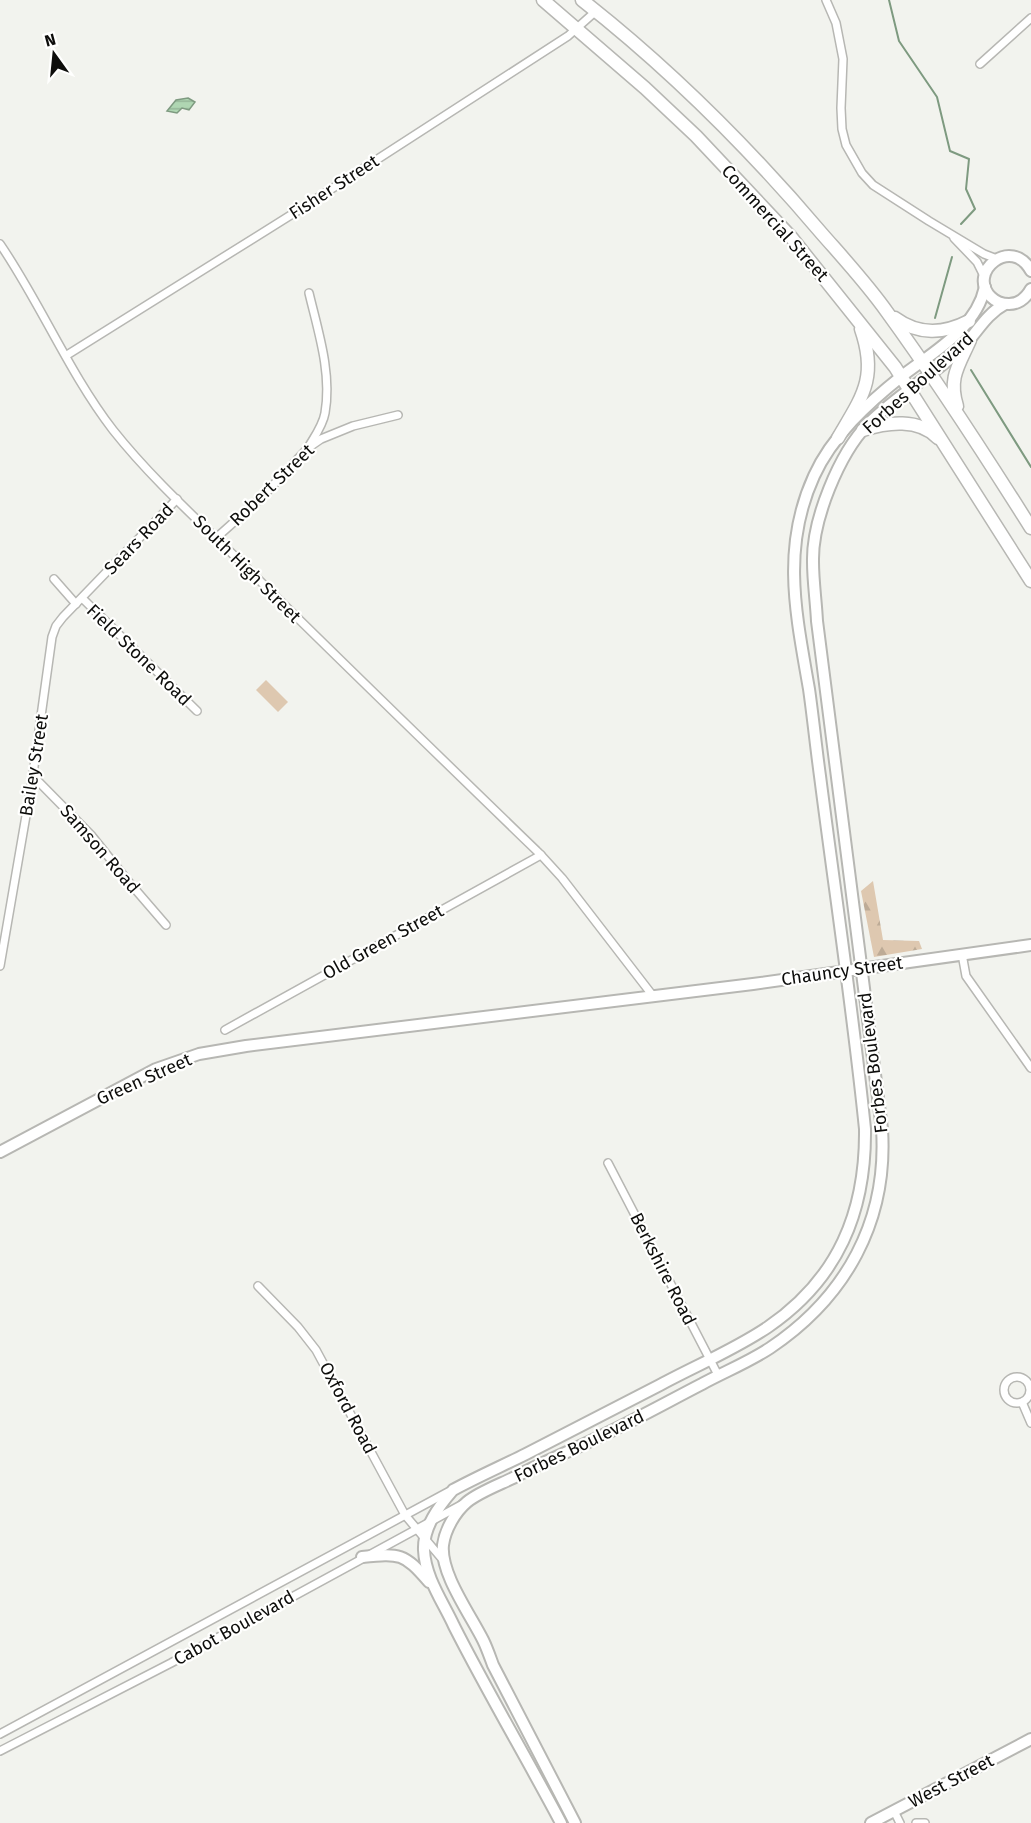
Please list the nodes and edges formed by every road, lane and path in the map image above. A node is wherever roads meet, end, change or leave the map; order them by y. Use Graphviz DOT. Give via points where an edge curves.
graph roads {
  1 [pos="543,0"];
  2 [pos="582,0"];
  3 [pos="826,0"];
  4 [pos="596,11"];
  5 [pos="1031,18"];
  6 [pos="577,30"];
  7 [pos="980,64"];
  8 [pos="950,234"];
  9 [pos="0,244"];
  10 [pos="997,259"];
  11 [pos="1031,271"];
  12 [pos="985,282"];
  13 [pos="1031,289"];
  14 [pos="309,293"];
  15 [pos="1026,302"];
  16 [pos="1005,304"];
  17 [pos="887,312"];
  18 [pos="969,321"];
  19 [pos="859,322"];
  20 [pos="970,340"];
  21 [pos="67,355"];
  22 [pos="922,361"];
  23 [pos="930,373"];
  24 [pos="901,377"];
  25 [pos="909,389"];
  26 [pos="399,416"];
  27 [pos="961,418"];
  28 [pos="863,430"];
  29 [pos="838,438"];
  30 [pos="308,448"];
  31 [pos="948,449"];
  32 [pos="177,499"];
  33 [pos="1031,528"];
  34 [pos="216,537"];
  35 [pos="54,579"];
  36 [pos="1031,581"];
  37 [pos="79,601"];
  38 [pos="197,711"];
  39 [pos="32,775"];
  40 [pos="541,855"];
  41 [pos="166,925"];
  42 [pos="1031,945"];
  43 [pos="962,954"];
  44 [pos="1,958"];
  45 [pos="0,966"];
  46 [pos="862,969"];
  47 [pos="845,971"];
  48 [pos="653,996"];
  49 [pos="225,1030"];
  50 [pos="370,1030"];
  51 [pos="1031,1068"];
  52 [pos="0,1152"];
  53 [pos="608,1162"];
  54 [pos="258,1286"];
  55 [pos="710,1359"];
  56 [pos="718,1375"];
  57 [pos="1022,1402"];
  58 [pos="1031,1423"];
  59 [pos="453,1490"];
  60 [pos="467,1502"];
  61 [pos="405,1515"];
  62 [pos="431,1521"];
  63 [pos="416,1528"];
  64 [pos="424,1539"];
  65 [pos="362,1557"];
  66 [pos="443,1560"];
  67 [pos="436,1589"];
  68 [pos="0,1734"];
  69 [pos="1031,1739"];
  70 [pos="0,1751"];
  71 [pos="894,1811"];
  72 [pos="561,1823"];
  73 [pos="575,1823"];
  74 [pos="871,1823"];
  75 [pos="900,1823"];
  76 [pos="915,1823"];
  77 [pos="925,1823"];
  1 -- 6 [label="highway, Commercial Street"];
  2 -- 4 [label="highway, Commercial Street"];
  3 -- 8 [label="street" via="840,38 844,69 842,129 854,160 873,185"];
  4 -- 6 [label="street, Fisher Street"];
  4 -- 17 [label="highway, Commercial Street" via="733,135"];
  5 -- 7 [label="street"];
  6 -- 19 [label="highway, Commercial Street" via="645,88 742,183"];
  6 -- 21 [label="street, Fisher Street"];
  8 -- 10 [label="street"];
  8 -- 12 [label="street" via="977,262"];
  9 -- 21 [label="street, South High Street"];
  10 -- 11 [label="street" via="1019,258"];
  10 -- 12 [label="street, Forbes Boulevard" via="989,266"];
  12 -- 16 [label="street" via="991,297"];
  12 -- 18 [label="street, Forbes Boulevard" via="983,296"];
  13 -- 15 [label="street"];
  14 -- 30 [label="street" via="327,381 325,413"];
  15 -- 16 [label="street"];
  16 -- 20 [label="street, Forbes Boulevard" via="989,315"];
  17 -- 18 [label="highway" via="905,325 923,331 944,331"];
  17 -- 22 [label="highway, Commercial Street"];
  18 -- 22 [label="street, Forbes Boulevard"];
  19 -- 24 [label="highway, Commercial Street"];
  19 -- 29 [label="highway" via="869,371 864,390"];
  20 -- 23 [label="street, Forbes Boulevard"];
  20 -- 27 [label="highway" via="956,367 953,383"];
  21 -- 32 [label="street, South High Street" via="114,430"];
  22 -- 23 [label="highway, Commercial Street"];
  22 -- 24 [label="street, Forbes Boulevard"];
  23 -- 25 [label="street, Forbes Boulevard"];
  23 -- 27 [label="highway, Commercial Street"];
  24 -- 25 [label="highway, Commercial Street"];
  24 -- 29 [label="street, Forbes Boulevard"];
  25 -- 28 [label="street, Forbes Boulevard"];
  25 -- 31 [label="highway, Commercial Street"];
  26 -- 30 [label="street, Robert Street" via="336,432"];
  27 -- 33 [label="highway, Commercial Street"];
  28 -- 31 [label="highway" via="885,423 905,423 934,434"];
  28 -- 46 [label="street, Forbes Boulevard" via="829,489 814,542 813,561 817,621"];
  29 -- 47 [label="street, Forbes Boulevard" via="825,454 805,500 792,573"];
  30 -- 34 [label="street, Robert Street" via="262,497"];
  31 -- 36 [label="highway, Commercial Street"];
  32 -- 34 [label="street, South High Street"];
  32 -- 37 [label="street, Sears Road"];
  34 -- 40 [label="street, South High Street"];
  35 -- 37 [label="street"];
  37 -- 38 [label="street, Field Stone Road"];
  37 -- 39 [label="street, Bailey Street" via="56,626 52,638"];
  39 -- 41 [label="street, Samson Road" via="92,835"];
  39 -- 44 [label="street, Bailey Street"];
  40 -- 48 [label="street"];
  40 -- 49 [label="street, Old Green Street"];
  42 -- 43 [label="street, Chauncy Street"];
  43 -- 46 [label="street, Chauncy Street"];
  43 -- 51 [label="street" via="966,976"];
  44 -- 45 [label="street, Bailey Street"];
  46 -- 47 [label="street, Chauncy Street"];
  46 -- 56 [label="street, Forbes Boulevard" via="883,1139 881,1176 867,1233 840,1281 815,1312 768,1349"];
  47 -- 48 [label="street, Chauncy Street"];
  47 -- 55 [label="street, Forbes Boulevard" via="865,1129 865,1167 851,1223 836,1255 805,1296 768,1327"];
  48 -- 50 [label="street, Chauncy Street"];
  50 -- 52 [label="street, Green Street" via="234,1047 179,1060"];
  53 -- 55 [label="street, Berkshire Road"];
  54 -- 61 [label="street, Oxford Road" via="316,1350"];
  55 -- 56 [label="street, Berkshire Road"];
  55 -- 59 [label="street, Forbes Boulevard"];
  56 -- 60 [label="street, Forbes Boulevard"];
  57 -- 58 [label="street"];
  59 -- 61 [label="street, Cabot Boulevard"];
  59 -- 62 [label="street, Forbes Boulevard"];
  60 -- 62 [label="street, Cabot Boulevard"];
  60 -- 66 [label="street, Forbes Boulevard" via="447,1532"];
  61 -- 63 [label="street, Oxford Road"];
  61 -- 68 [label="street, Cabot Boulevard"];
  62 -- 63 [label="street, Cabot Boulevard"];
  62 -- 64 [label="street, Forbes Boulevard"];
  63 -- 64 [label="street, Oxford Road"];
  63 -- 65 [label="street, Cabot Boulevard"];
  64 -- 66 [label="street"];
  64 -- 67 [label="street, Forbes Boulevard" via="427,1567"];
  65 -- 67 [label="street" via="388,1555 407,1560"];
  65 -- 70 [label="street, Cabot Boulevard"];
  66 -- 73 [label="street"];
  67 -- 72 [label="street, Forbes Boulevard"];
  69 -- 71 [label="street, West Street"];
  71 -- 74 [label="street, West Street"];
  71 -- 75 [label="street"];
  76 -- 77 [label="street"];
}
